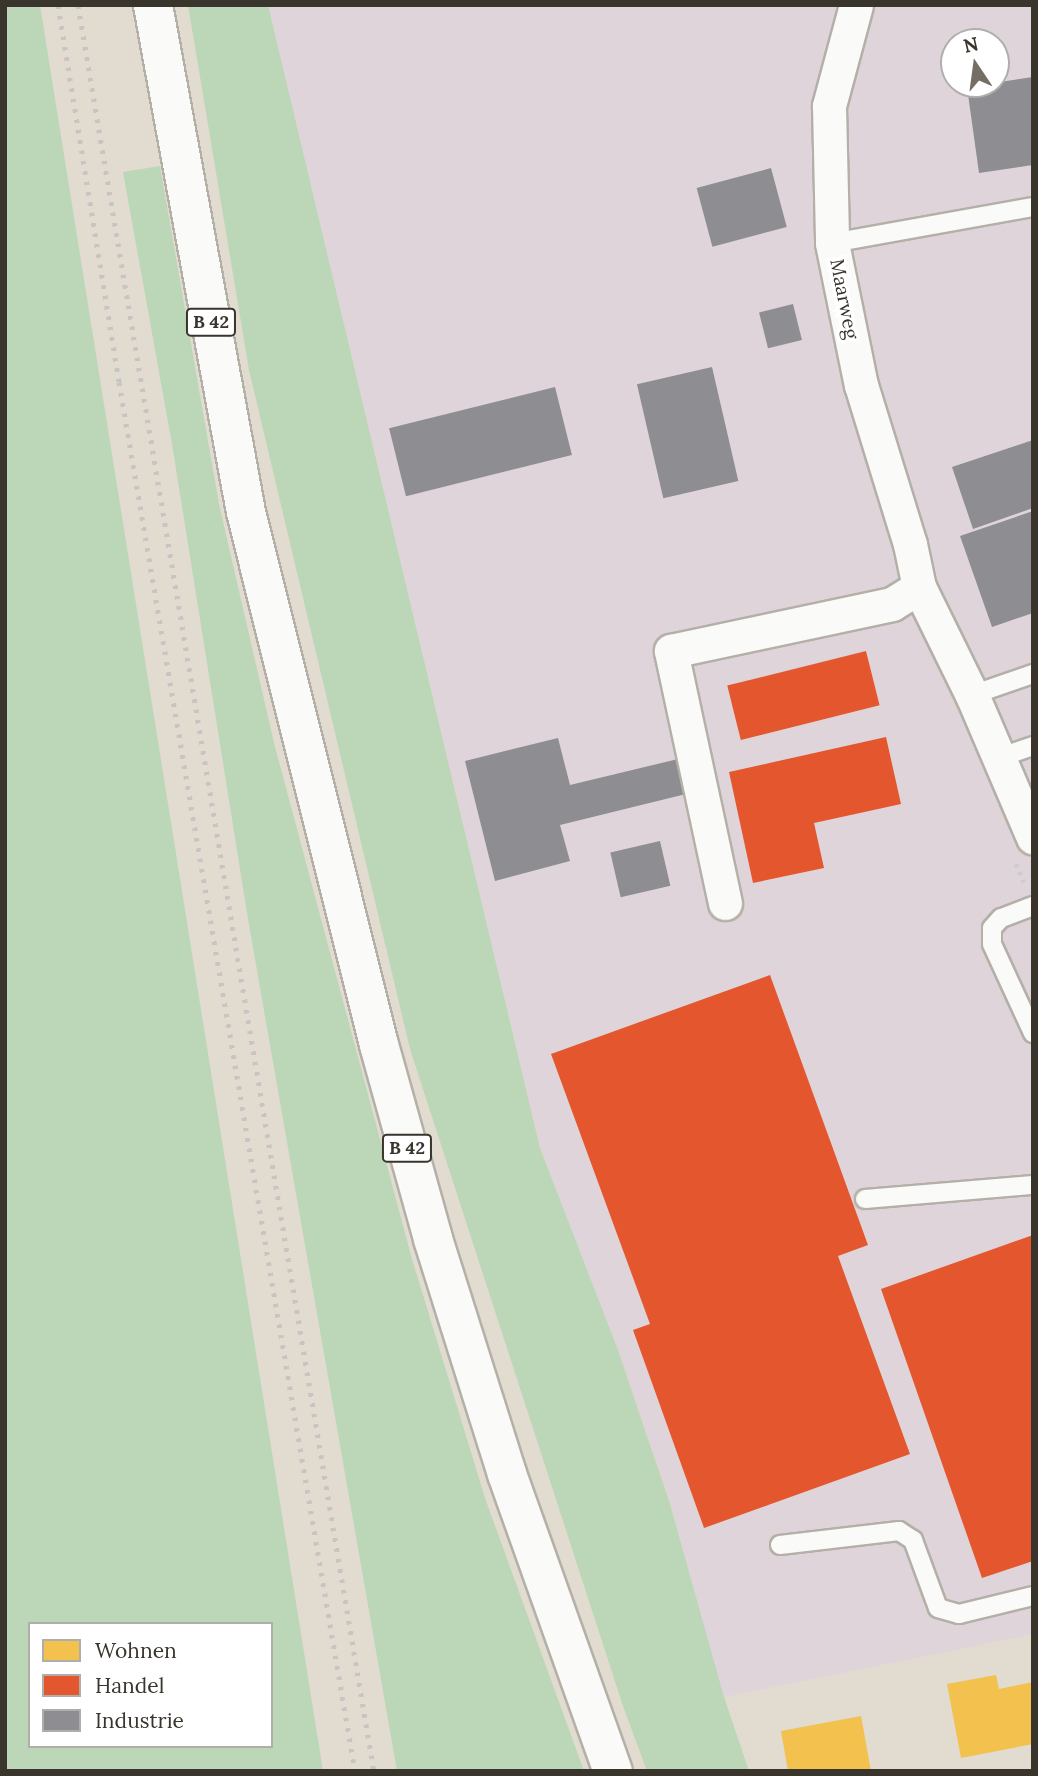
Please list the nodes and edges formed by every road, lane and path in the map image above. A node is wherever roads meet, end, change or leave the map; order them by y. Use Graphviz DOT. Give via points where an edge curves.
graph roads {
  1 [pos="153,5"];
  2 [pos="856,5"];
  3 [pos="1033,207"];
  4 [pos="832,243"];
  5 [pos="919,587"];
  6 [pos="1033,674"];
  7 [pos="972,695"];
  8 [pos="1033,746"];
  9 [pos="998,758"];
  10 [pos="1033,837"];
  11 [pos="725,903"];
  12 [pos="1033,906"];
  13 [pos="1033,1033"];
  14 [pos="1033,1185"];
  15 [pos="865,1199"];
  16 [pos="780,1545"];
  17 [pos="1033,1596"];
  18 [pos="613,1771"];
  1 -- 18 [label="main road, B 42" via="246,512 379,1045 433,1239 507,1474"];
  2 -- 4 [label="street, Maarweg" via="829,107"];
  3 -- 4 [label="lane"];
  4 -- 5 [label="street, Maarweg" via="861,385"];
  5 -- 7 [label="street, Maarweg"];
  5 -- 11 [label="street" via="892,604 671,650"];
  6 -- 7 [label="lane"];
  7 -- 9 [label="street, Maarweg"];
  8 -- 9 [label="lane"];
  9 -- 10 [label="street, Maarweg"];
  12 -- 13 [label="lane" via="1001,918 992,928 992,944"];
  14 -- 15 [label="lane"];
  16 -- 17 [label="lane" via="899,1531 913,1540 938,1608 959,1614"];
}
